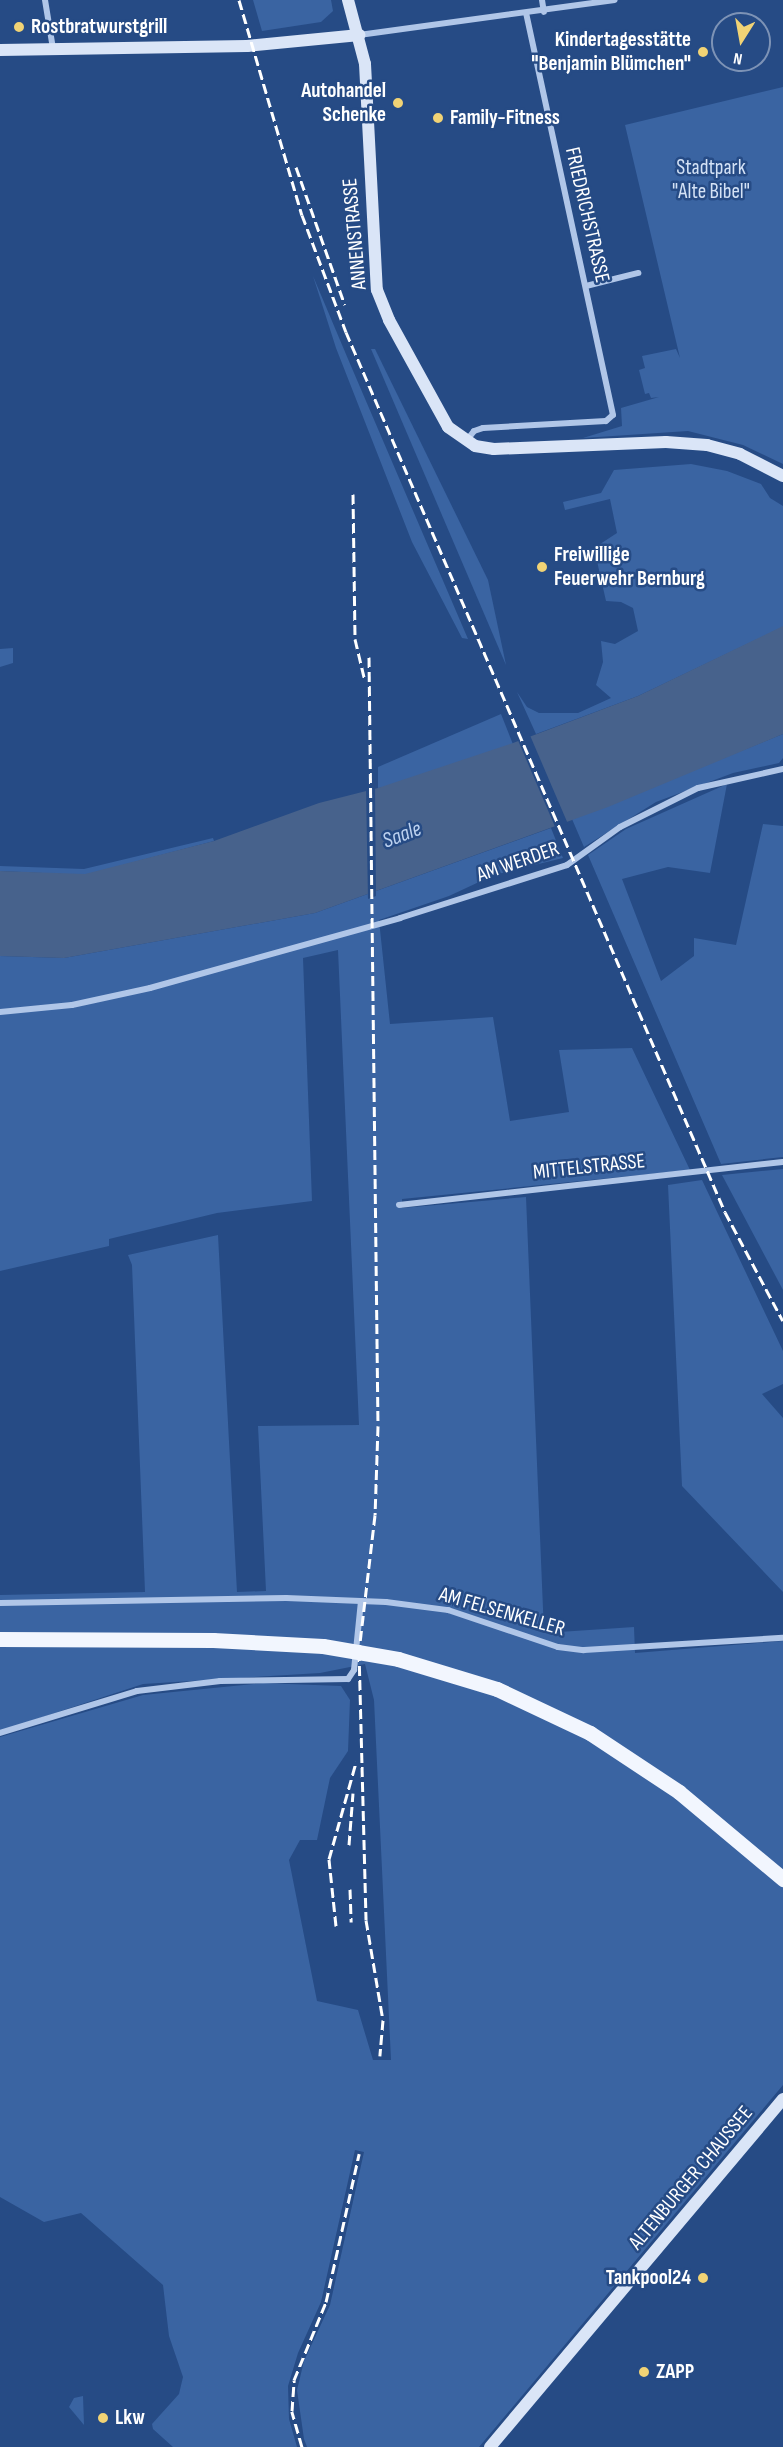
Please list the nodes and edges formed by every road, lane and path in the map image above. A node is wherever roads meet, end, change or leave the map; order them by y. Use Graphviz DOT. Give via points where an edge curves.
graph roads {
  1 [pos="45,0"];
  2 [pos="348,0"];
  3 [pos="542,0"];
  4 [pos="615,0"];
  5 [pos="544,12"];
  6 [pos="526,14"];
  7 [pos="359,35"];
  8 [pos="53,49"];
  9 [pos="0,50"];
  10 [pos="638,273"];
  11 [pos="586,286"];
  12 [pos="466,441"];
  13 [pos="783,476"];
  14 [pos="783,769"];
  15 [pos="0,1012"];
  16 [pos="783,1162"];
  17 [pos="399,1205"];
  18 [pos="361,1600"];
  19 [pos="0,1603"];
  20 [pos="783,1638"];
  21 [pos="0,1639"];
  22 [pos="0,1733"];
  23 [pos="783,1879"];
  24 [pos="783,2099"];
  25 [pos="490,2447"];
  1 -- 8 [label="street"];
  2 -- 7 [label="main road, ANNENSTRASSE"];
  3 -- 5 [label="street"];
  4 -- 5 [label="street"];
  5 -- 6 [label="street"];
  6 -- 7 [label="street"];
  6 -- 11 [label="street, FRIEDRICHSTRASSE"];
  7 -- 8 [label="main road" via="247,46"];
  7 -- 12 [label="main road, ANNENSTRASSE" via="365,64 377,290 442,419"];
  8 -- 9 [label="main road"];
  10 -- 11 [label="street"];
  11 -- 12 [label="street, FRIEDRICHSTRASSE" via="613,411 606,421 483,428 474,431"];
  12 -- 13 [label="main road, ANNENSTRASSE" via="494,449 684,442 740,454"];
  14 -- 15 [label="street, AM WERDER" via="698,788 620,827 567,865 285,952 72,1005"];
  16 -- 17 [label="street, MITTELSTRASSE"];
  18 -- 19 [label="street, AM FELSENKELLER"];
  18 -- 20 [label="street, AM FELSENKELLER" via="448,1610 570,1649"];
  18 -- 22 [label="street" via="354,1670 348,1679 220,1681 137,1691"];
  21 -- 23 [label="main road, bridge" via="234,1640 323,1646 398,1659 497,1689 590,1732 679,1792"];
  24 -- 25 [label="main road, ALTENBURGER CHAUSSEE"];
}
